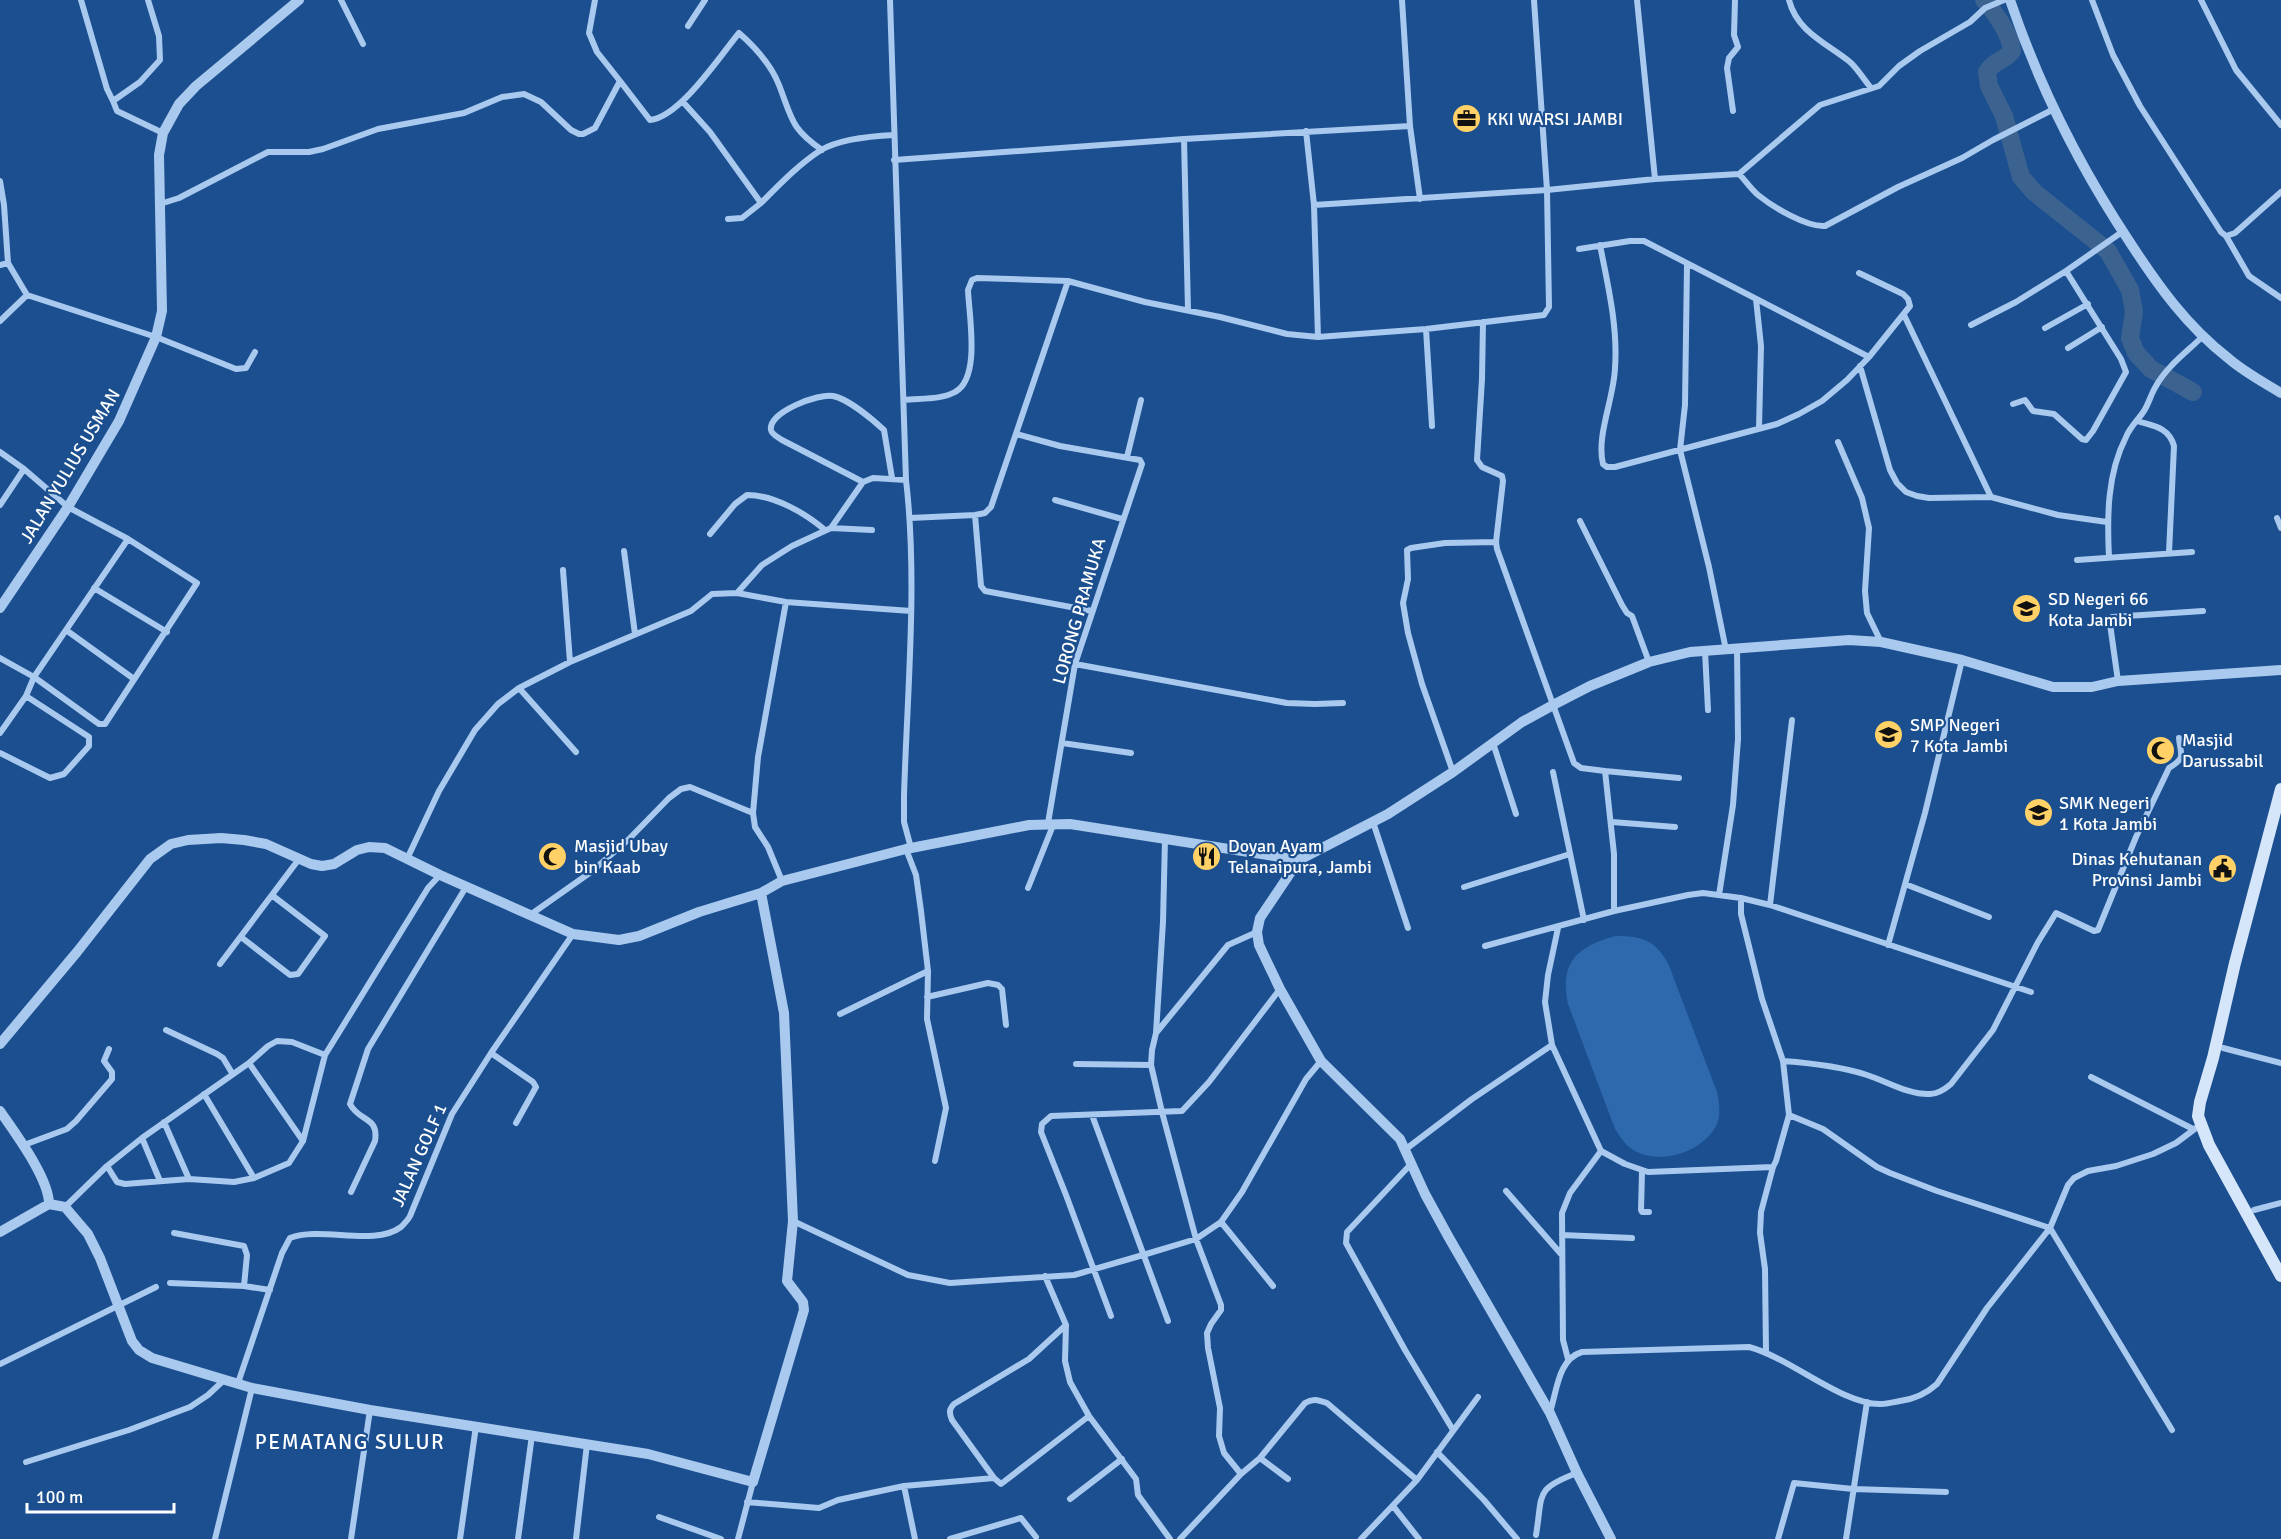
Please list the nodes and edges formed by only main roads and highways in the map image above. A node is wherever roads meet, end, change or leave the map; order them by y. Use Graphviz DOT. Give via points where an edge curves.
graph roads {
  1 [pos="2281,789"];
  2 [pos="2281,820"];
  3 [pos="2219,1055"];
  4 [pos="2204,1103"];
  5 [pos="2263,1236"];
  6 [pos="2281,1260"];
  7 [pos="2281,1276"];
  1 -- 3 [label="main road" via="2235,963"];
  2 -- 3 [label="main road"];
  3 -- 4 [label="main road"];
  4 -- 5 [label="main road" via="2208,1122 2254,1210"];
  4 -- 5 [label="main road" via="2197,1127"];
  5 -- 6 [label="main road"];
  5 -- 7 [label="main road"];
}
